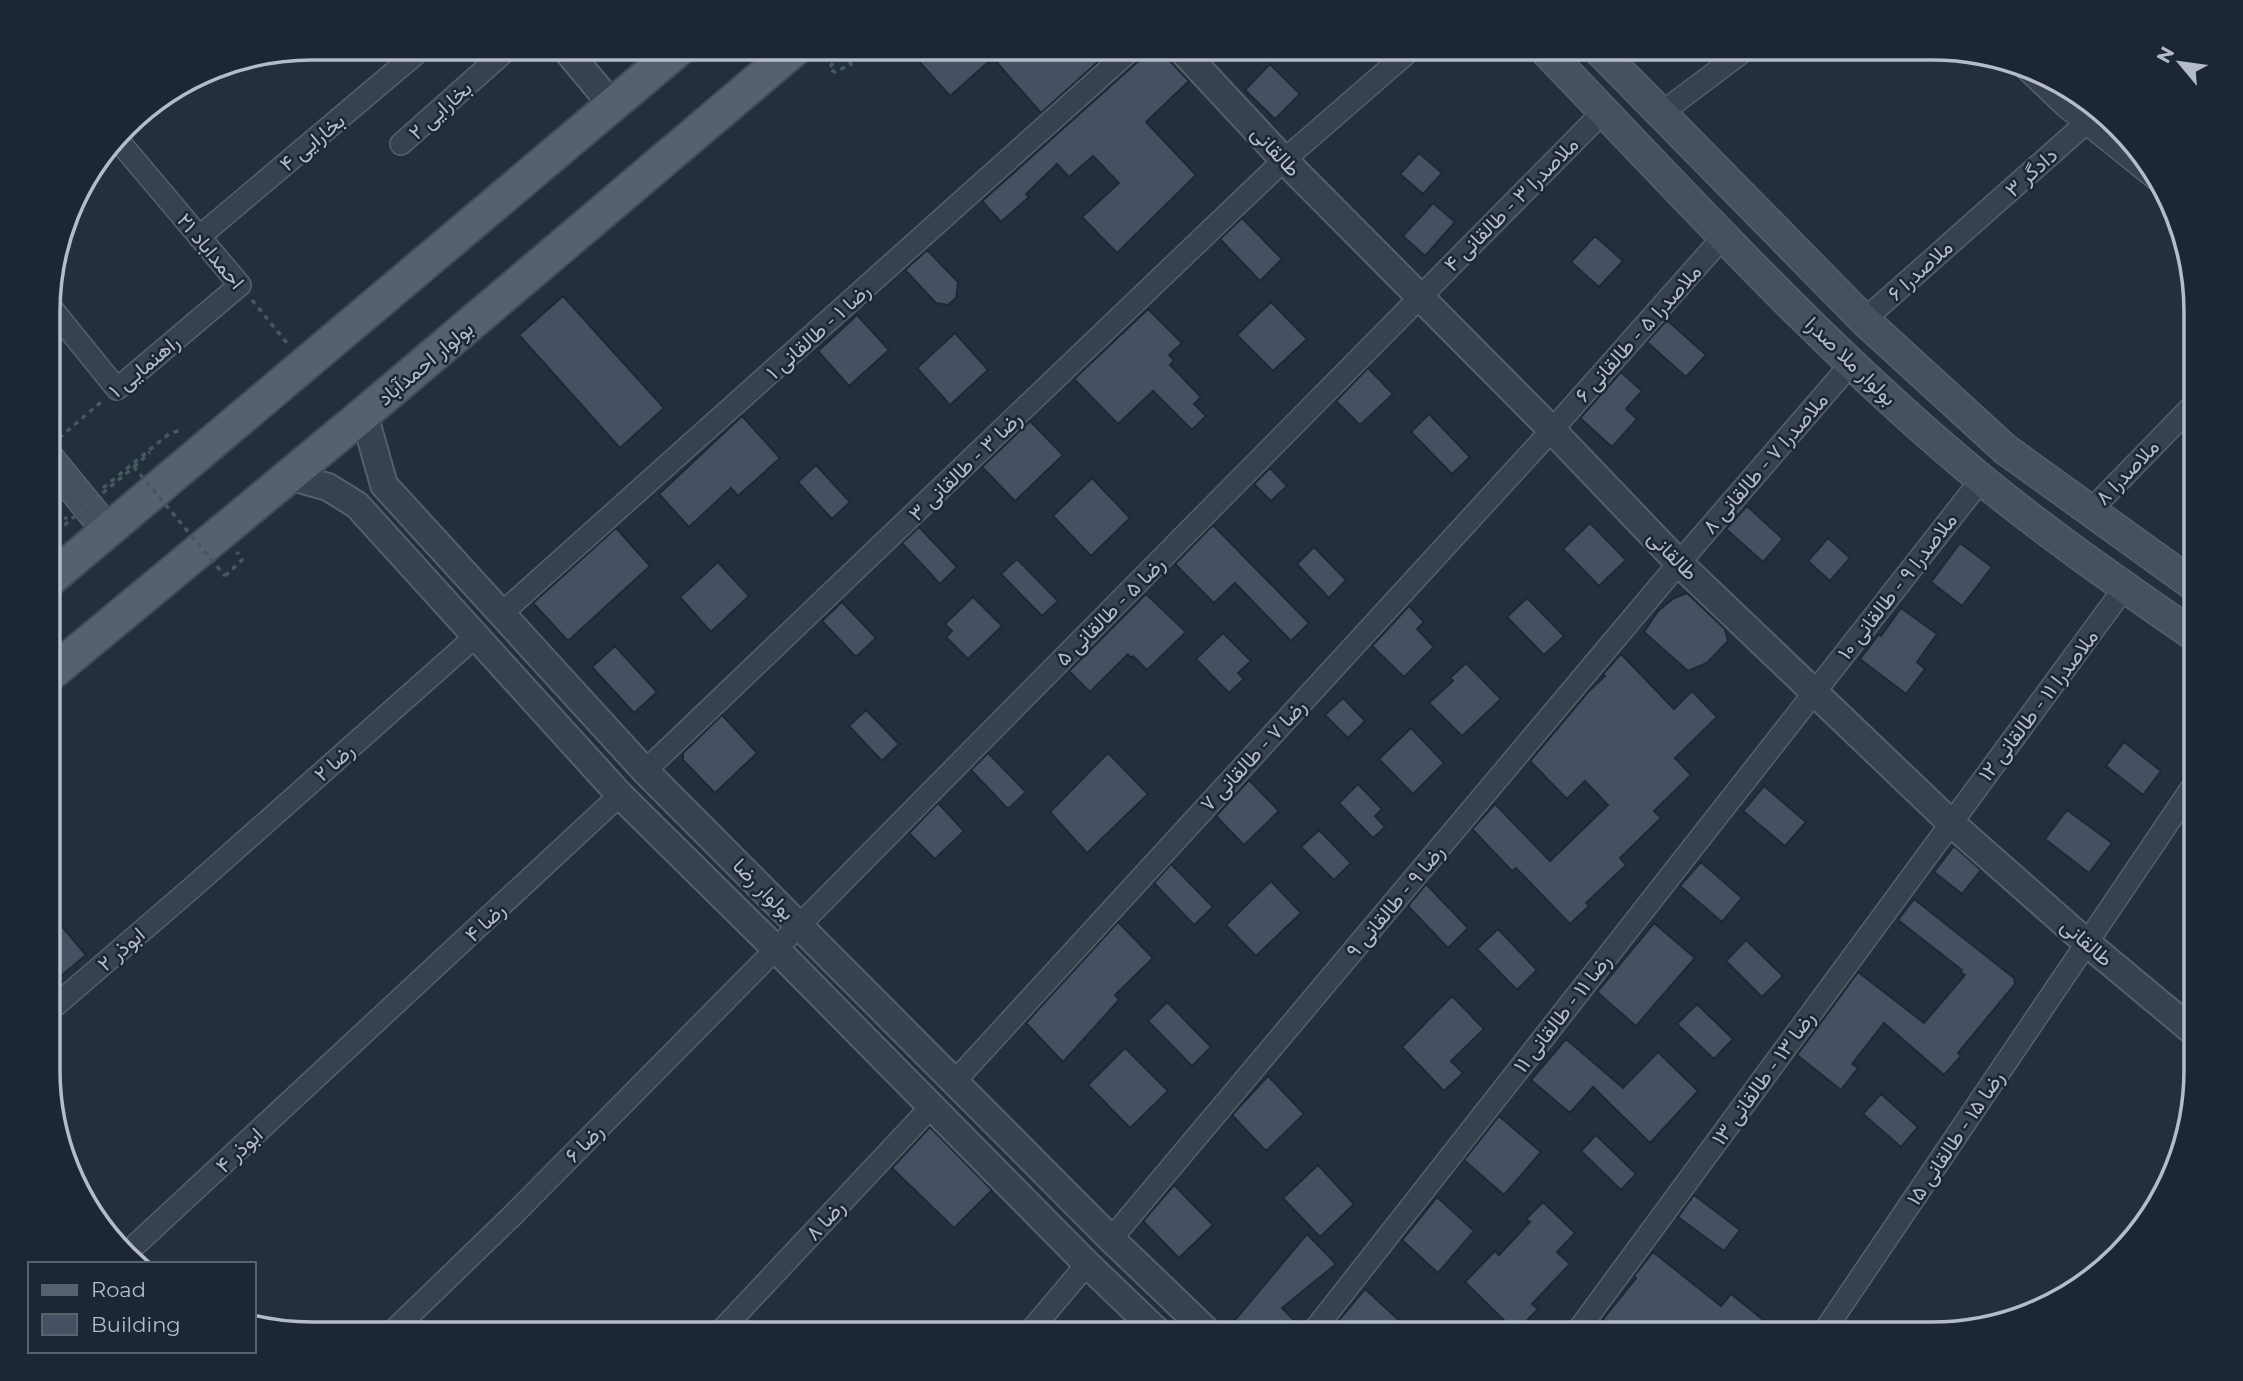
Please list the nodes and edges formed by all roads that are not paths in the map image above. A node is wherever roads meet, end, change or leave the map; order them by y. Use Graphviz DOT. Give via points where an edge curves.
graph roads {
  1 [pos="409,60"];
  2 [pos="495,60"];
  3 [pos="575,60"];
  4 [pos="666,60"];
  5 [pos="764,60"];
  6 [pos="783,60"];
  7 [pos="1119,60"];
  8 [pos="1192,60"];
  9 [pos="1399,60"];
  10 [pos="1555,60"];
  11 [pos="1608,60"];
  12 [pos="1732,60"];
  13 [pos="758,82"];
  14 [pos="612,105"];
  15 [pos="2076,106"];
  16 [pos="1604,111"];
  17 [pos="1660,114"];
  18 [pos="2086,122"];
  19 [pos="401,144"];
  20 [pos="122,145"];
  21 [pos="1284,160"];
  22 [pos="2132,160"];
  23 [pos="1976,221"];
  24 [pos="1724,236"];
  25 [pos="199,237"];
  26 [pos="240,285"];
  27 [pos="1419,298"];
  28 [pos="60,318"];
  29 [pos="1864,320"];
  30 [pos="1851,364"];
  31 [pos="364,414"];
  32 [pos="2184,414"];
  33 [pos="1552,430"];
  34 [pos="60,471"];
  35 [pos="289,476"];
  36 [pos="1981,480"];
  37 [pos="384,485"];
  38 [pos="357,505"];
  39 [pos="2089,512"];
  40 [pos="108,531"];
  41 [pos="1679,563"];
  42 [pos="60,572"];
  43 [pos="2184,578"];
  44 [pos="2125,587"];
  45 [pos="501,614"];
  46 [pos="2184,628"];
  47 [pos="475,637"];
  48 [pos="60,667"];
  49 [pos="1813,692"];
  50 [pos="645,771"];
  51 [pos="620,795"];
  52 [pos="2184,799"];
  53 [pos="1950,822"];
  54 [pos="193,887"];
  55 [pos="800,925"];
  56 [pos="2087,943"];
  57 [pos="776,949"];
  58 [pos="60,1002"];
  59 [pos="2184,1024"];
  60 [pos="349,1048"];
  61 [pos="955,1081"];
  62 [pos="932,1106"];
  63 [pos="1111,1239"];
  64 [pos="133,1248"];
  65 [pos="1087,1264"];
  66 [pos="402,1322"];
  67 [pos="729,1322"];
  68 [pos="1038,1322"];
  69 [pos="1147,1322"];
  70 [pos="1197,1322"];
  71 [pos="1321,1322"];
  72 [pos="1584,1322"];
  73 [pos="1830,1322"];
  1 -- 25 [label="street, بخارایی ۴"];
  2 -- 19 [label="street, بخارایی ۲"];
  3 -- 14 [label="street"];
  4 -- 14 [label="main road"];
  5 -- 13 [label="main road"];
  6 -- 13 [label="main road, بولوار احمدآباد"];
  7 -- 45 [label="street, رضا ۱ - طالقانی ۱"];
  8 -- 21 [label="street, طالقانی"];
  9 -- 21 [label="street, رضا ۳ - طالقانی ۳"];
  10 -- 16 [label="main road, بولوار ملا صدرا"];
  11 -- 17 [label="main road, بولوار ملا صدرا"];
  12 -- 17 [label="street"];
  13 -- 31 [label="main road, بولوار احمدآباد"];
  14 -- 40 [label="main road"];
  15 -- 18 [label="street"];
  16 -- 24 [label="main road, بولوار ملا صدرا"];
  16 -- 27 [label="street, ملاصدرا ۳ - طالقانی ۴"];
  17 -- 29 [label="main road, بولوار ملا صدرا"];
  18 -- 22 [label="street"];
  18 -- 23 [label="street, دادگر ۳"];
  20 -- 25 [label="street, احمداباد ۲۱"];
  21 -- 27 [label="street, طالقانی"];
  21 -- 50 [label="street, رضا ۳ - طالقانی ۳"];
  23 -- 29 [label="street, ملاصدرا ۶"];
  24 -- 30 [label="main road, بولوار ملا صدرا"];
  24 -- 33 [label="street, ملاصدرا ۵ - طالقانی ۶"];
  25 -- 26 [label="street, احمداباد ۲۱"];
  26 -- 28 [label="street, راهنمایی ۱" via="117,389"];
  27 -- 33 [label="street, طالقانی"];
  27 -- 55 [label="street, رضا ۵ - طالقانی ۵"];
  29 -- 39 [label="main road, بولوار ملا صدرا" via="2005,449"];
  30 -- 36 [label="main road, بولوار ملا صدرا"];
  30 -- 41 [label="street, ملاصدرا ۷ - طالقانی ۸"];
  31 -- 35 [label="main road, بولوار احمدآباد"];
  31 -- 37 [label="street, بولوار رضا"];
  32 -- 39 [label="street, ملاصدرا ۸"];
  33 -- 41 [label="street, طالقانی"];
  33 -- 61 [label="street, رضا ۷ - طالقانی ۷"];
  34 -- 40 [label="main road"];
  35 -- 38 [label="street, بولوار رضا" via="328,487"];
  35 -- 48 [label="main road, بولوار احمدآباد"];
  36 -- 44 [label="main road, بولوار ملا صدرا"];
  36 -- 49 [label="street, ملاصدرا ۹ - طالقانی ۱۰"];
  37 -- 38 [label="street" via="367,483 359,488"];
  37 -- 45 [label="street, بولوار رضا"];
  38 -- 47 [label="street, بولوار رضا"];
  39 -- 43 [label="main road, بولوار ملا صدرا"];
  40 -- 42 [label="main road"];
  41 -- 49 [label="street, طالقانی"];
  41 -- 63 [label="street, رضا ۹ - طالقانی ۹"];
  44 -- 46 [label="main road, بولوار ملا صدرا"];
  44 -- 53 [label="street, ملاصدرا ۱۱ - طالقانی ۱۲"];
  45 -- 50 [label="street, بولوار رضا"];
  47 -- 51 [label="street, بولوار رضا"];
  47 -- 54 [label="street, رضا ۲"];
  49 -- 53 [label="street, طالقانی"];
  49 -- 71 [label="street, رضا ۱۱ - طالقانی ۱۱"];
  50 -- 55 [label="street, بولوار رضا"];
  51 -- 57 [label="street, بولوار رضا"];
  51 -- 60 [label="street, رضا ۴"];
  52 -- 56 [label="street, رضا ۱۵ - طالقانی ۱۵"];
  53 -- 56 [label="street, طالقانی"];
  53 -- 72 [label="street, رضا ۱۳ - طالقانی ۱۳"];
  54 -- 58 [label="street, ابوذر ۲"];
  55 -- 57 [label="street, رضا ۵ - طالقانی ۵"];
  55 -- 61 [label="street, بولوار رضا"];
  56 -- 59 [label="street, طالقانی"];
  56 -- 73 [label="street, رضا ۱۵ - طالقانی ۱۵"];
  57 -- 62 [label="street, بولوار رضا"];
  57 -- 66 [label="street, رضا ۶"];
  60 -- 64 [label="street, ابوذر ۴"];
  61 -- 63 [label="street, بولوار رضا"];
  62 -- 65 [label="street, بولوار رضا"];
  62 -- 67 [label="street, رضا ۸"];
  63 -- 65 [label="street"];
  63 -- 70 [label="street, بولوار رضا"];
  65 -- 68 [label="street"];
  65 -- 69 [label="street, بولوار رضا"];
}
